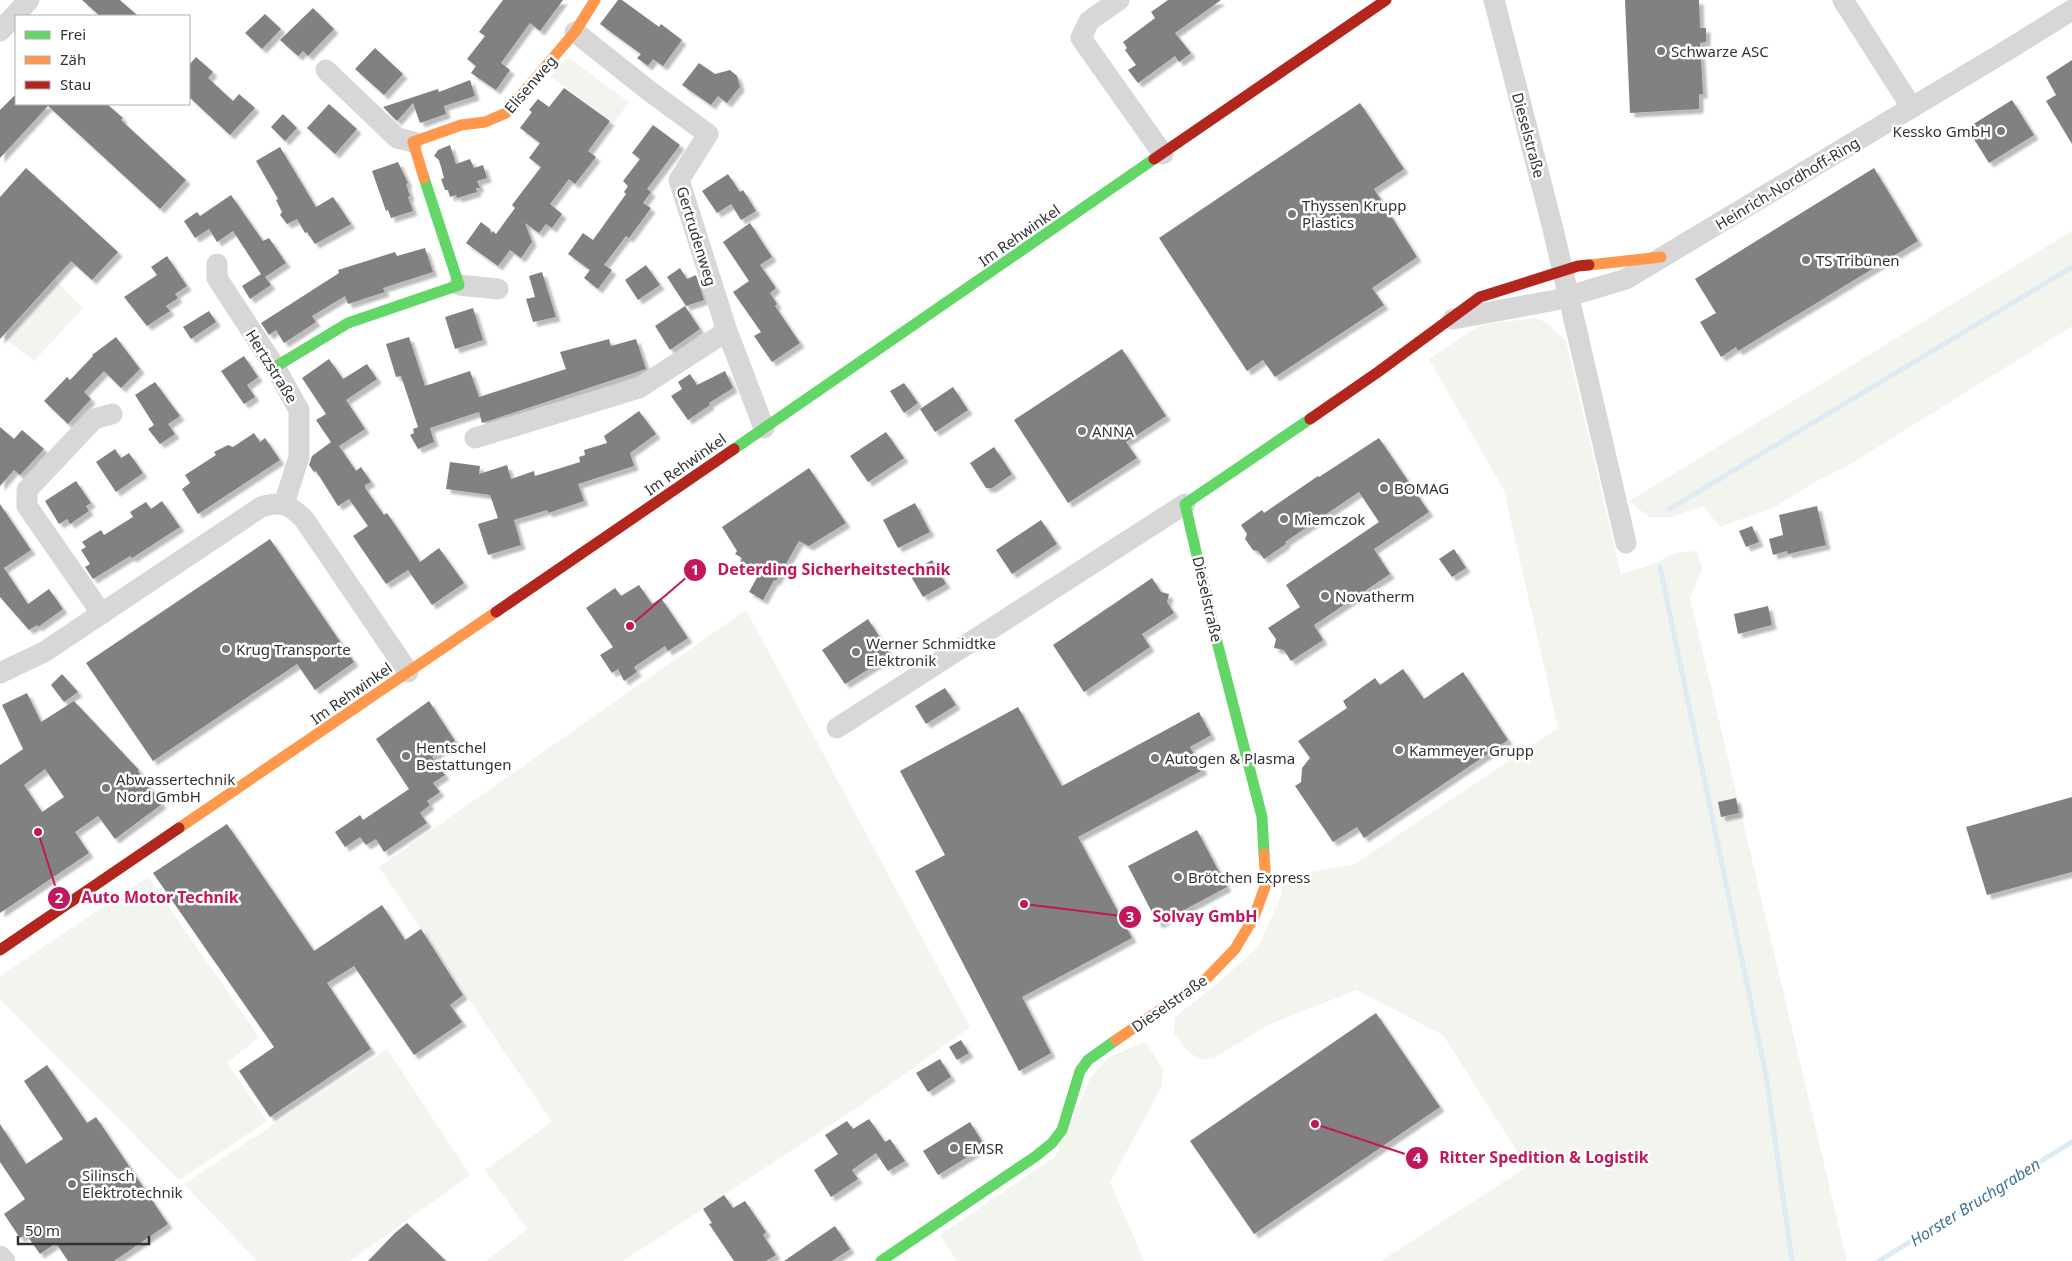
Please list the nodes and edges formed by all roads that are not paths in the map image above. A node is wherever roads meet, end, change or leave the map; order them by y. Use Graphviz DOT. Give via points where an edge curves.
graph roads {
  1 [pos="29,0"];
  2 [pos="595,0"];
  3 [pos="1119,0"];
  4 [pos="1386,0"];
  5 [pos="1494,0"];
  6 [pos="1843,0"];
  7 [pos="2072,10"];
  8 [pos="0,30"];
  9 [pos="576,32"];
  10 [pos="326,70"];
  11 [pos="1912,108"];
  12 [pos="413,142"];
  13 [pos="1163,154"];
  14 [pos="1661,257"];
  15 [pos="217,264"];
  16 [pos="1563,270"];
  17 [pos="459,285"];
  18 [pos="498,289"];
  19 [pos="1569,296"];
  20 [pos="1453,318"];
  21 [pos="727,331"];
  22 [pos="274,367"];
  23 [pos="112,414"];
  24 [pos="764,428"];
  25 [pos="475,438"];
  26 [pos="284,504"];
  27 [pos="1185,504"];
  28 [pos="1626,544"];
  29 [pos="102,614"];
  30 [pos="408,672"];
  31 [pos="0,673"];
  32 [pos="837,728"];
  33 [pos="0,950"];
  34 [pos="0,1256"];
  35 [pos="5,1261"];
  36 [pos="881,1261"];
  1 -- 8 [label="street"];
  2 -- 9 [label="street, Elisenweg"];
  3 -- 13 [label="street" via="1089,21 1081,38"];
  4 -- 13 [label="street, Im Rehwinkel"];
  5 -- 16 [label="street, Dieselstraße"];
  6 -- 11 [label="street"];
  7 -- 11 [label="street, Heinrich-Nordhoff-Ring"];
  9 -- 12 [label="street, Elisenweg" via="506,113 485,122 461,124"];
  9 -- 21 [label="street, Gertrudenweg" via="708,134 679,180"];
  10 -- 12 [label="street" via="397,138"];
  11 -- 14 [label="street, Heinrich-Nordhoff-Ring"];
  12 -- 17 [label="street"];
  13 -- 24 [label="street, Im Rehwinkel"];
  14 -- 16 [label="street, Heinrich-Nordhoff-Ring"];
  14 -- 19 [label="street, Heinrich-Nordhoff-Ring" via="1626,279"];
  15 -- 22 [label="street, Hertzstraße" via="217,278"];
  16 -- 19 [label="street, Dieselstraße"];
  16 -- 20 [label="street" via="1480,297"];
  17 -- 18 [label="street"];
  17 -- 22 [label="street" via="348,322"];
  19 -- 20 [label="street"];
  19 -- 28 [label="street, Dieselstraße"];
  20 -- 27 [label="street"];
  21 -- 24 [label="street, Gertrudenweg"];
  21 -- 25 [label="street" via="639,388"];
  22 -- 26 [label="street, Hertzstraße" via="299,410 299,458"];
  23 -- 29 [label="street" via="94,419 27,490 27,506"];
  24 -- 30 [label="street, Im Rehwinkel"];
  26 -- 29 [label="street" via="272,503 261,507"];
  26 -- 30 [label="street" via="294,508 304,519"];
  27 -- 32 [label="street"];
  27 -- 36 [label="street, Dieselstraße" via="1262,817 1266,884 1254,918 1235,949 1206,979 1088,1060 1080,1071 1062,1130 1052,1143"];
  29 -- 31 [label="street" via="44,652"];
  30 -- 33 [label="street, Im Rehwinkel"];
  34 -- 35 [label="street"];
}
